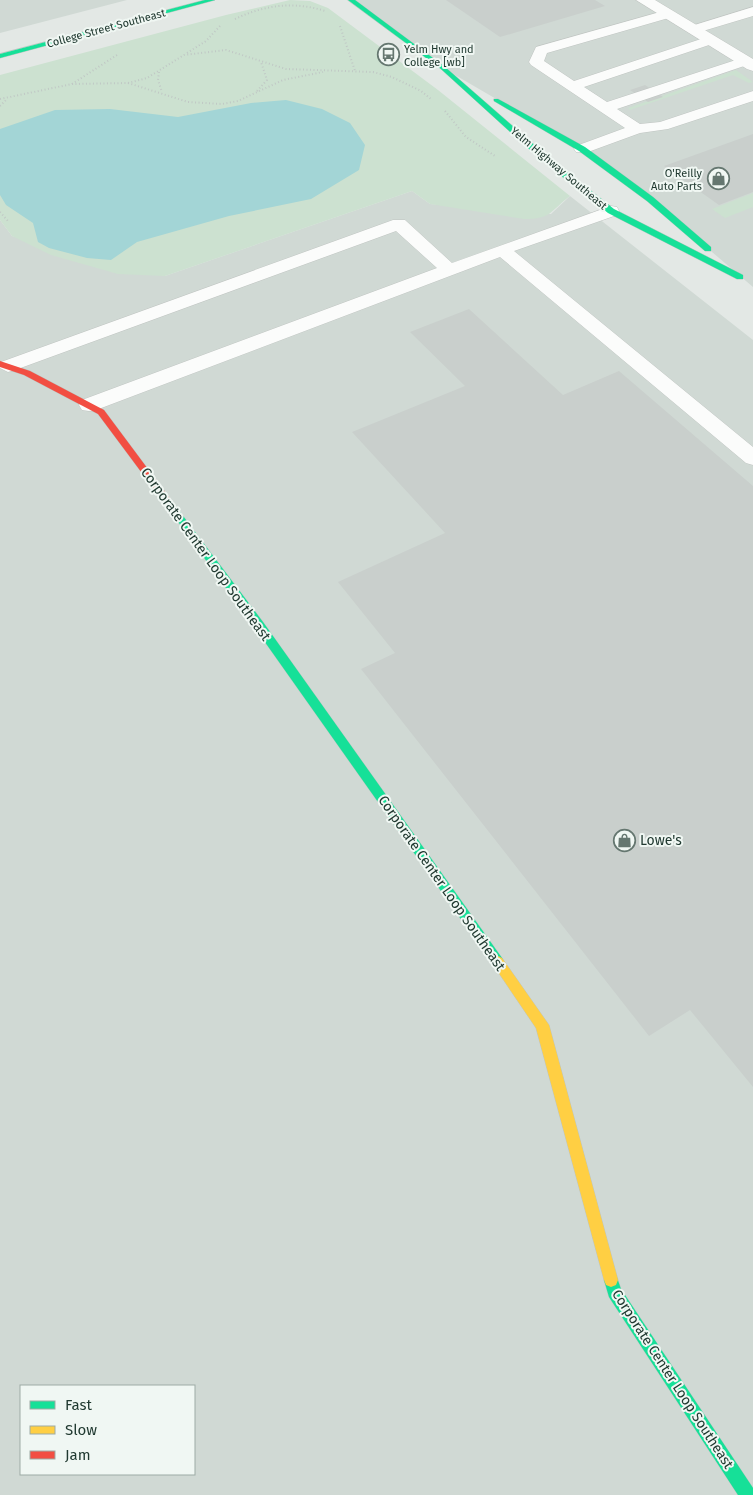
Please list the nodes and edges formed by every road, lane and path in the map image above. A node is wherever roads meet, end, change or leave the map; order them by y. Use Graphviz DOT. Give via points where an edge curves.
graph roads {
  1 [pos="212,0"];
  2 [pos="351,0"];
  3 [pos="649,1"];
  4 [pos="753,11"];
  5 [pos="329,14"];
  6 [pos="667,14"];
  7 [pos="230,21"];
  8 [pos="226,23"];
  9 [pos="339,25"];
  10 [pos="221,26"];
  11 [pos="208,30"];
  12 [pos="693,30"];
  13 [pos="710,40"];
  14 [pos="120,54"];
  15 [pos="184,55"];
  16 [pos="0,56"];
  17 [pos="748,60"];
  18 [pos="261,62"];
  19 [pos="443,68"];
  20 [pos="333,70"];
  21 [pos="160,71"];
  22 [pos="355,71"];
  23 [pos="128,82"];
  24 [pos="72,84"];
  25 [pos="573,86"];
  26 [pos="162,93"];
  27 [pos="254,94"];
  28 [pos="753,96"];
  29 [pos="8,98"];
  30 [pos="0,99"];
  31 [pos="433,100"];
  32 [pos="439,105"];
  33 [pos="0,106"];
  34 [pos="605,108"];
  35 [pos="637,129"];
  36 [pos="582,150"];
  37 [pos="500,159"];
  38 [pos="611,211"];
  39 [pos="0,212"];
  40 [pos="8,222"];
  41 [pos="502,250"];
  42 [pos="449,270"];
  43 [pos="4,365"];
  44 [pos="89,405"];
  45 [pos="753,458"];
  46 [pos="748,1495"];
  1 -- 16 [label="main road, College Street Southeast"];
  2 -- 19 [label="main road, Yelm Highway Southeast"];
  3 -- 6 [label="street"];
  4 -- 12 [label="lane"];
  5 -- 7 [label="path" via="314,7 294,4 266,7"];
  6 -- 12 [label="street"];
  6 -- 25 [label="lane" via="540,50 536,62"];
  8 -- 10 [label="path"];
  9 -- 22 [label="path"];
  10 -- 11 [label="path"];
  10 -- 15 [label="path" via="206,42"];
  12 -- 13 [label="street"];
  13 -- 17 [label="street"];
  13 -- 25 [label="lane"];
  14 -- 24 [label="path"];
  15 -- 18 [label="path" via="226,50"];
  15 -- 21 [label="path"];
  17 -- 34 [label="lane"];
  18 -- 20 [label="path" via="301,70"];
  18 -- 27 [label="path" via="267,80"];
  19 -- 36 [label="main road, Yelm Highway Southeast"];
  19 -- 38 [label="main road, Yelm Highway Southeast" via="543,157"];
  20 -- 22 [label="path"];
  20 -- 27 [label="path" via="284,80"];
  21 -- 23 [label="path"];
  21 -- 26 [label="path" via="158,80"];
  22 -- 31 [label="path" via="392,77"];
  23 -- 24 [label="path"];
  23 -- 26 [label="path"];
  24 -- 29 [label="path"];
  25 -- 34 [label="lane"];
  26 -- 27 [label="path" via="188,102 207,104 238,101"];
  28 -- 35 [label="lane" via="662,126"];
  29 -- 30 [label="path"];
  29 -- 33 [label="path"];
  32 -- 37 [label="path" via="466,137"];
  34 -- 35 [label="lane"];
  35 -- 36 [label="lane"];
  36 -- 38 [label="main road, Yelm Highway Southeast" via="650,199 743,280"];
  38 -- 41 [label="lane"];
  39 -- 40 [label="path"];
  41 -- 42 [label="lane"];
  41 -- 45 [label="lane"];
  42 -- 43 [label="lane" via="399,224"];
  42 -- 44 [label="lane"];
  43 -- 44 [label="main road, Corporate Center Loop Southeast" via="27,373"];
  44 -- 46 [label="main road, Corporate Center Loop Southeast" via="101,412 227,581 542,1025 614,1292"];
}
